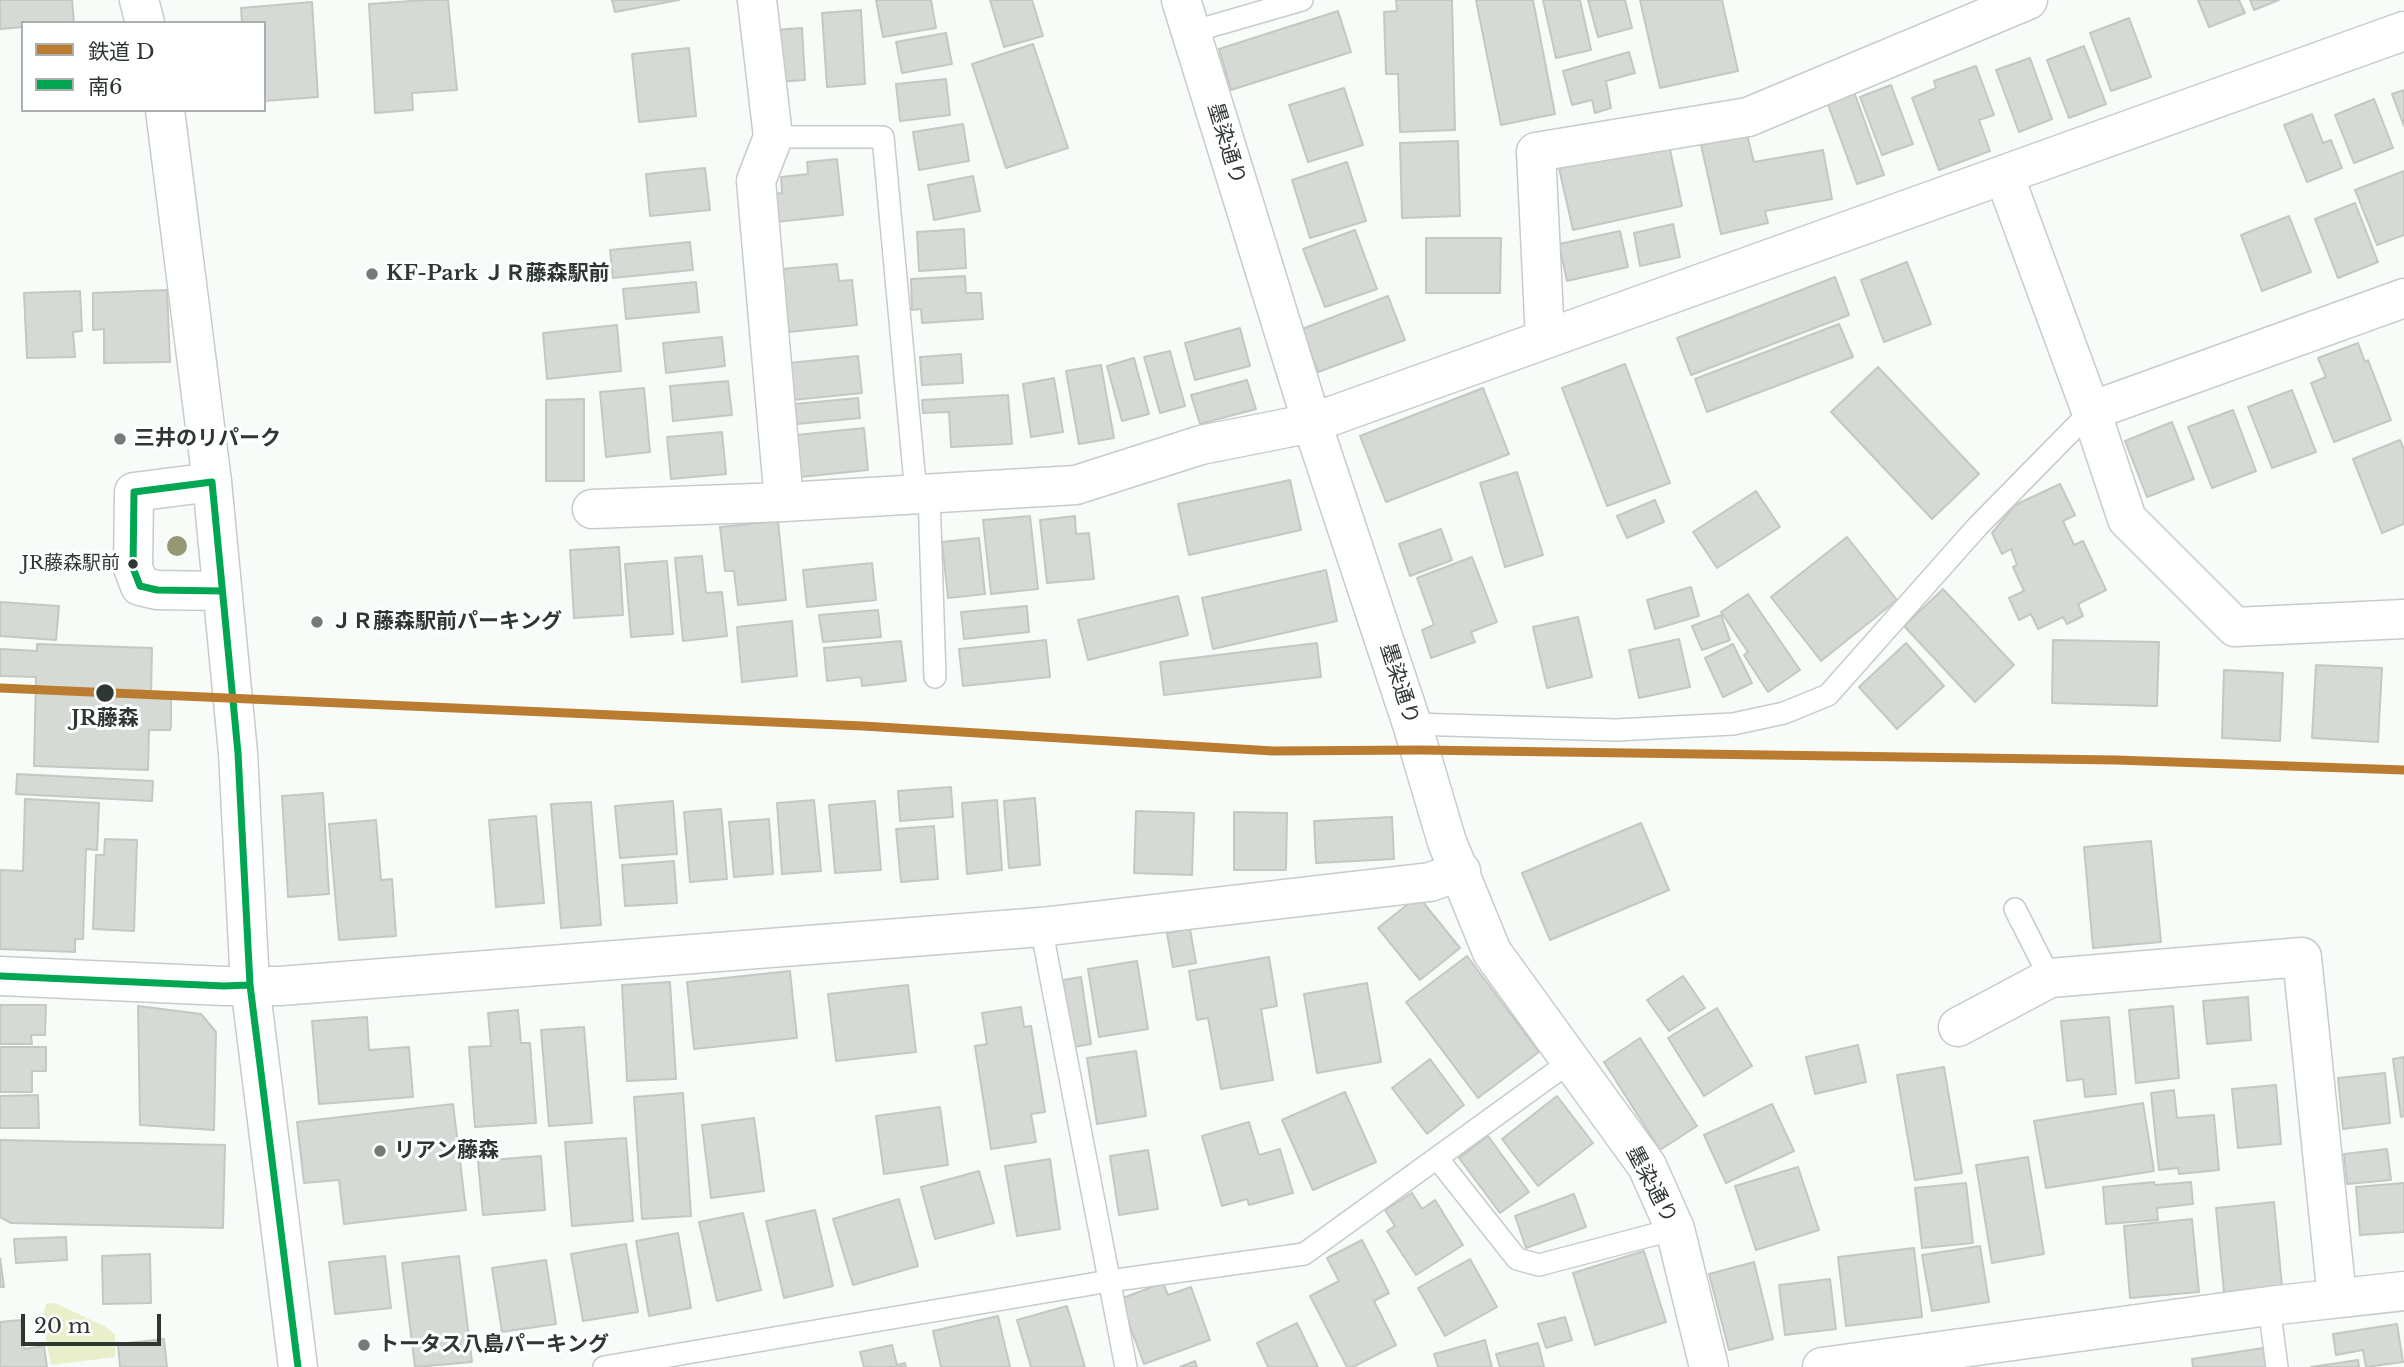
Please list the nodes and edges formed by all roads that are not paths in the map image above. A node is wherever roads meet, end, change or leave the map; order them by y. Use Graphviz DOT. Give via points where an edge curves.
graph roads {
  1 [pos="139,0"];
  2 [pos="757,0"];
  3 [pos="1302,0"];
  4 [pos="2028,0"];
  5 [pos="1186,16"];
  6 [pos="144,21"];
  7 [pos="2404,31"];
  8 [pos="165,112"];
  9 [pos="773,137"];
  10 [pos="2004,175"];
  11 [pos="2404,298"];
  12 [pos="1545,338"];
  13 [pos="2091,411"];
  14 [pos="1312,422"];
  15 [pos="212,482"];
  16 [pos="923,494"];
  17 [pos="784,502"];
  18 [pos="592,509"];
  19 [pos="222,591"];
  20 [pos="2404,619"];
  21 [pos="935,677"];
  22 [pos="1412,724"];
  23 [pos="1461,871"];
  24 [pos="2015,909"];
  25 [pos="1041,927"];
  26 [pos="0,976"];
  27 [pos="2049,978"];
  28 [pos="250,985"];
  29 [pos="1958,1027"];
  30 [pos="1571,1061"];
  31 [pos="1437,1158"];
  32 [pos="1675,1229"];
  33 [pos="1109,1280"];
  34 [pos="2404,1291"];
  35 [pos="2337,1298"];
  36 [pos="2269,1306"];
  37 [pos="298,1367"];
  38 [pos="604,1367"];
  39 [pos="1126,1367"];
  40 [pos="1709,1367"];
  41 [pos="1822,1367"];
  42 [pos="2277,1367"];
  1 -- 6 [label="street"];
  2 -- 9 [label="street"];
  3 -- 5 [label="lane"];
  4 -- 12 [label="street" via="1748,117 1536,152"];
  5 -- 14 [label="street, 墨染通り"];
  7 -- 10 [label="street"];
  8 -- 15 [label="street"];
  9 -- 16 [label="lane" via="883,137"];
  9 -- 17 [label="street" via="756,181"];
  10 -- 12 [label="street"];
  10 -- 13 [label="street"];
  11 -- 13 [label="street"];
  12 -- 14 [label="street"];
  13 -- 20 [label="street" via="2127,519 2235,627"];
  13 -- 22 [label="lane" via="1977,527 1828,695 1784,713 1733,724 1616,730"];
  14 -- 16 [label="street" via="1201,445 1076,485"];
  14 -- 22 [label="street, 墨染通り"];
  15 -- 19 [label="street"];
  15 -- 19 [label="street" via="134,492 133,568 140,586"];
  16 -- 17 [label="street"];
  16 -- 21 [label="lane"];
  17 -- 18 [label="street"];
  19 -- 28 [label="street"];
  22 -- 23 [label="street, 墨染通り" via="1447,842"];
  23 -- 25 [label="street" via="1430,883"];
  23 -- 30 [label="street, 墨染通り" via="1492,952"];
  24 -- 27 [label="lane"];
  25 -- 28 [label="street"];
  25 -- 33 [label="lane"];
  26 -- 28 [label="street"];
  27 -- 29 [label="street"];
  27 -- 35 [label="street" via="2302,957"];
  28 -- 37 [label="street"];
  30 -- 31 [label="lane"];
  30 -- 32 [label="street, 墨染通り" via="1647,1166"];
  31 -- 32 [label="lane" via="1517,1259 1539,1265"];
  31 -- 33 [label="lane" via="1304,1254"];
  32 -- 40 [label="street, 墨染通り"];
  33 -- 38 [label="lane"];
  33 -- 39 [label="lane"];
  34 -- 35 [label="street"];
  35 -- 36 [label="street"];
  36 -- 41 [label="street"];
  36 -- 42 [label="lane"];
}
